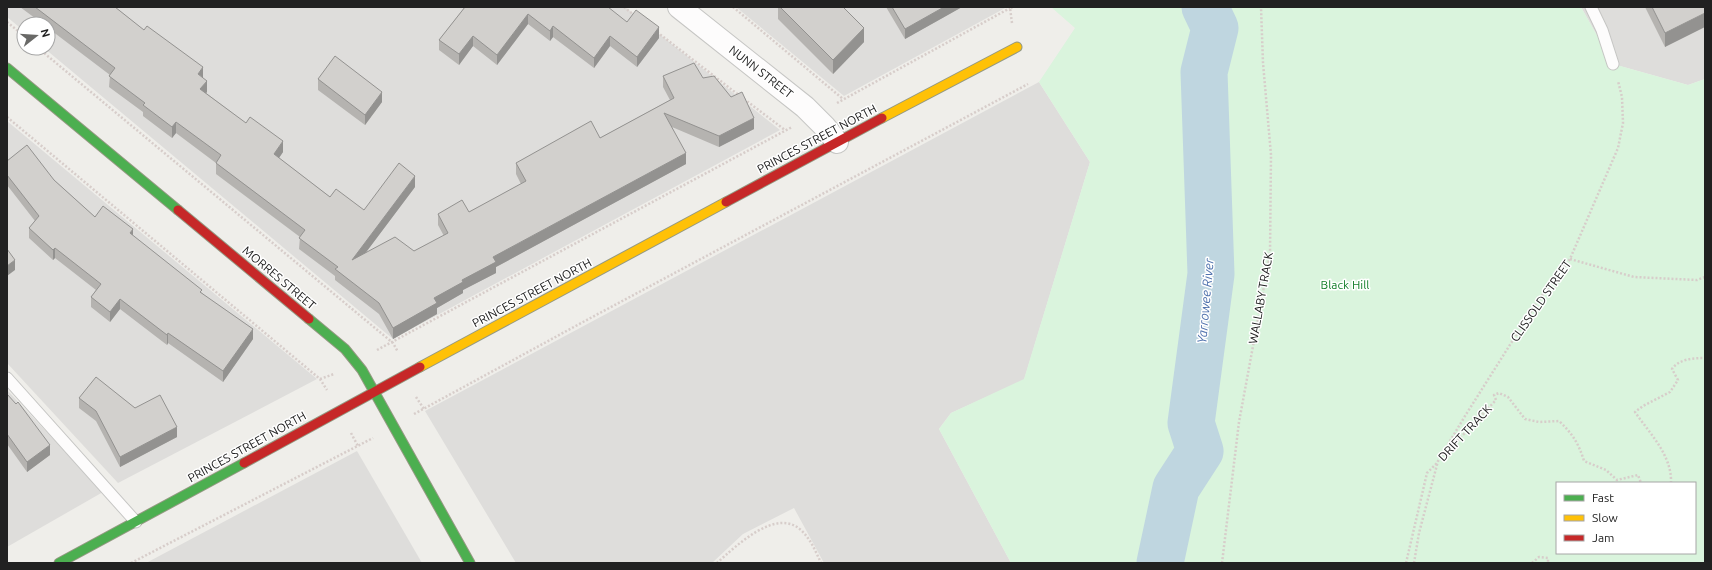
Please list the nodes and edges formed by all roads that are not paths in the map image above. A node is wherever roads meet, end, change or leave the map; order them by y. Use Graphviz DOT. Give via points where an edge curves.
graph roads {
  1 [pos="679,7"];
  2 [pos="1590,7"];
  3 [pos="1017,47"];
  4 [pos="1613,64"];
  5 [pos="7,68"];
  6 [pos="837,142"];
  7 [pos="7,378"];
  8 [pos="374,392"];
  9 [pos="136,522"];
  10 [pos="59,563"];
  11 [pos="470,563"];
  1 -- 6 [label="street, NUNN STREET" via="814,115"];
  2 -- 4 [label="lane" via="1602,30"];
  3 -- 6 [label="street, PRINCES STREET NORTH"];
  5 -- 8 [label="street, MORRES STREET" via="345,349"];
  6 -- 8 [label="street, PRINCES STREET NORTH"];
  7 -- 9 [label="lane"];
  8 -- 9 [label="street, PRINCES STREET NORTH"];
  8 -- 11 [label="street, MORRES STREET"];
  9 -- 10 [label="street, PRINCES STREET NORTH"];
}
